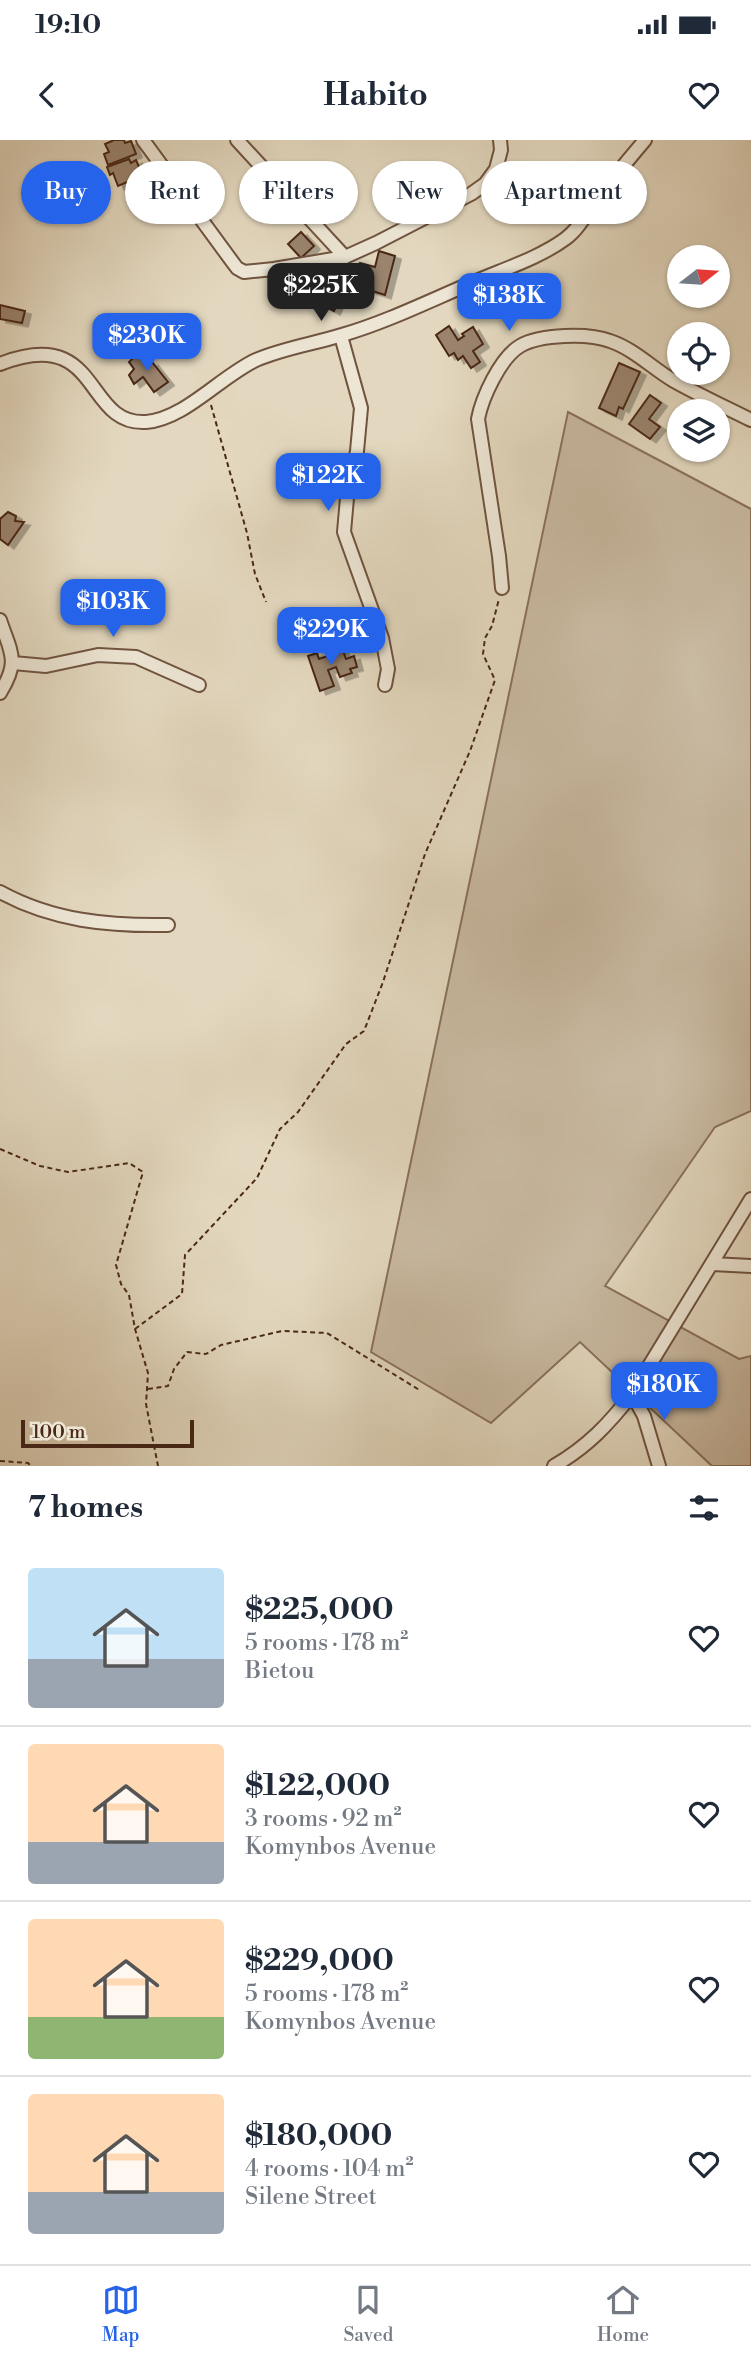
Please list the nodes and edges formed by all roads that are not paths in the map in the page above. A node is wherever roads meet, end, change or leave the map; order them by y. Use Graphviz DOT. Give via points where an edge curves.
graph roads {
  1 [pos="143,140"];
  2 [pos="237,140"];
  3 [pos="500,140"];
  4 [pos="645,140"];
  5 [pos="345,257"];
  6 [pos="341,336"];
  7 [pos="0,364"];
  8 [pos="751,420"];
  9 [pos="502,589"];
  10 [pos="0,620"];
  11 [pos="13,663"];
  12 [pos="199,685"];
  13 [pos="385,685"];
  14 [pos="0,693"];
  15 [pos="0,892"];
  16 [pos="168,925"];
  17 [pos="751,1199"];
  18 [pos="712,1264"];
  19 [pos="751,1266"];
  20 [pos="632,1395"];
  21 [pos="554,1466"];
  22 [pos="659,1466"];
  1 -- 5 [label="street" via="237,268 255,271"];
  2 -- 5 [label="street"];
  3 -- 5 [label="street" via="496,169 485,184"];
  4 -- 6 [label="street" via="576,228 558,244"];
  6 -- 7 [label="street" via="273,353 245,365 176,413 136,422 111,409 77,366 63,357 30,355"];
  6 -- 13 [label="street" via="362,417 344,532 382,638 388,669"];
  8 -- 9 [label="street" via="672,380 612,341 576,336 519,346 482,400 478,419"];
  10 -- 11 [label="street"];
  11 -- 12 [label="street" via="46,666 98,655 136,657"];
  11 -- 14 [label="street"];
  15 -- 16 [label="street" via="77,921"];
  17 -- 18 [label="street"];
  18 -- 19 [label="street"];
  18 -- 20 [label="street"];
  20 -- 21 [label="street" via="609,1424"];
  20 -- 22 [label="street" via="644,1416"];
}
